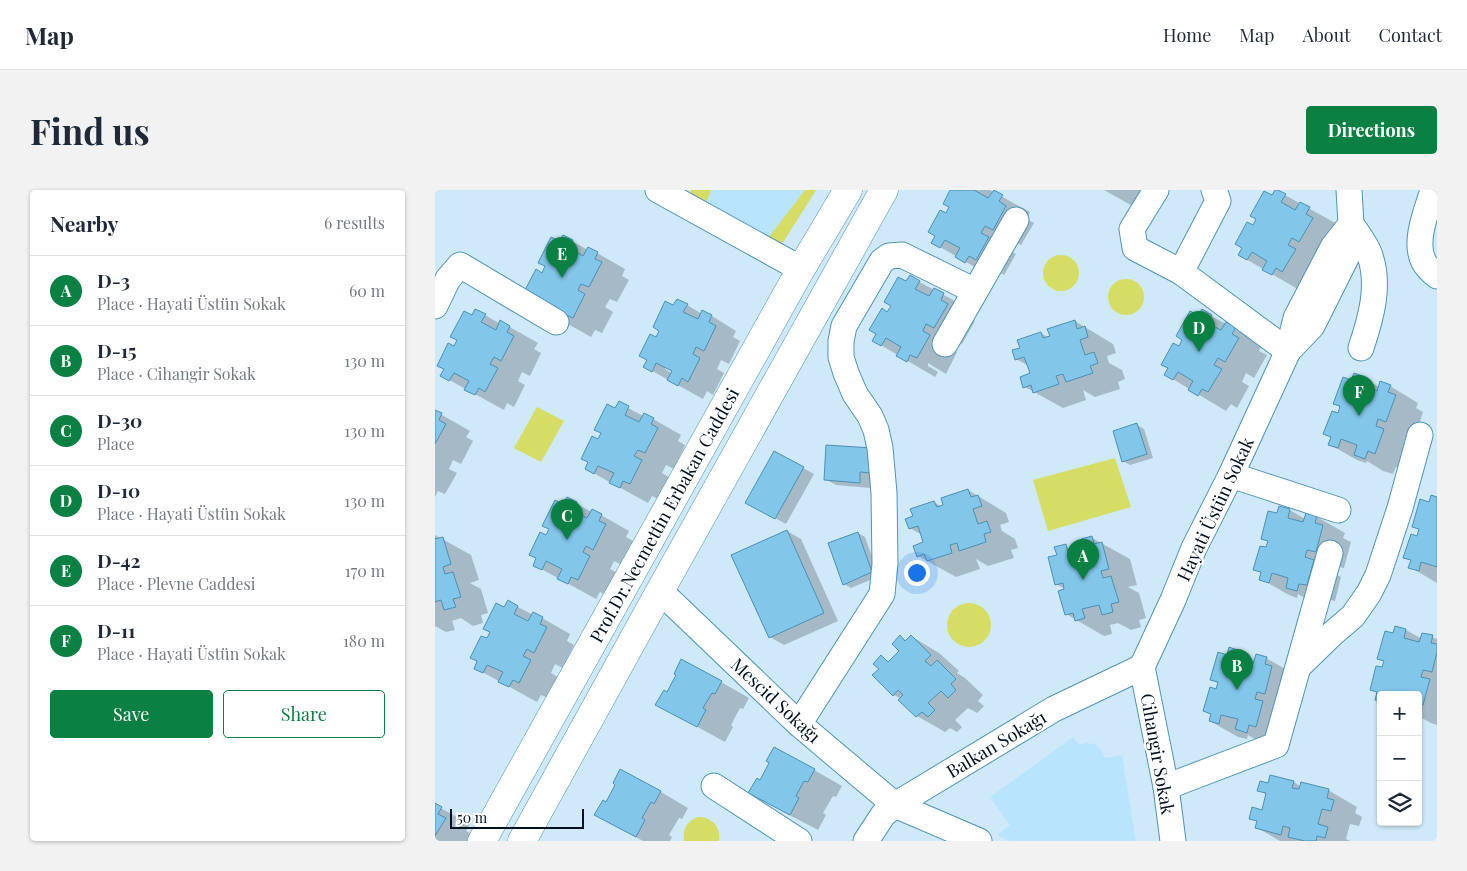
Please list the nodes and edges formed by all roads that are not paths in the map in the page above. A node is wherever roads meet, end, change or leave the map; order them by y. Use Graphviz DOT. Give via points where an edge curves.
graph roads {
  1 [pos="658,190"];
  2 [pos="847,190"];
  3 [pos="884,190"];
  4 [pos="1156,190"];
  5 [pos="1214,190"];
  6 [pos="1349,190"];
  7 [pos="1433,190"];
  8 [pos="1016,220"];
  9 [pos="1351,224"];
  10 [pos="801,269"];
  11 [pos="1181,272"];
  12 [pos="1437,276"];
  13 [pos="975,291"];
  14 [pos="435,306"];
  15 [pos="556,322"];
  16 [pos="945,344"];
  17 [pos="1361,348"];
  18 [pos="1288,352"];
  19 [pos="1420,435"];
  20 [pos="1231,475"];
  21 [pos="1338,510"];
  22 [pos="1329,553"];
  23 [pos="660,591"];
  24 [pos="1299,666"];
  25 [pos="1142,667"];
  26 [pos="799,724"];
  27 [pos="714,786"];
  28 [pos="1166,787"];
  29 [pos="895,805"];
  30 [pos="482,841"];
  31 [pos="523,841"];
  32 [pos="799,841"];
  33 [pos="866,841"];
  34 [pos="979,841"];
  35 [pos="1173,841"];
  1 -- 10 [label="street"];
  2 -- 10 [label="main road, Prof.Dr.Necmettin Erbakan Caddesi"];
  3 -- 23 [label="main road, Prof.Dr.Necmettin Erbakan Caddesi"];
  4 -- 11 [label="street" via="1132,228 1135,248"];
  5 -- 11 [label="street" via="1218,201"];
  6 -- 9 [label="street"];
  7 -- 12 [label="street" via="1420,238 1420,252 1425,264"];
  8 -- 13 [label="street"];
  9 -- 17 [label="street" via="1369,252 1375,274 1370,322"];
  9 -- 18 [label="street, Hayati Üstün Sokak" via="1333,246 1296,318"];
  10 -- 30 [label="main road, Prof.Dr.Necmettin Erbakan Caddesi"];
  11 -- 18 [label="street"];
  13 -- 16 [label="street"];
  13 -- 26 [label="street" via="902,255 889,256 882,261 844,326 841,357 855,394 870,416 880,448 885,537 882,594"];
  14 -- 15 [label="street" via="459,265"];
  18 -- 20 [label="street, Hayati Üstün Sokak"];
  19 -- 24 [label="street" via="1400,508 1369,593 1353,616"];
  20 -- 21 [label="street"];
  20 -- 25 [label="street, Hayati Üstün Sokak" via="1194,548"];
  22 -- 24 [label="street"];
  23 -- 26 [label="street, Mescid Sokağı"];
  23 -- 31 [label="main road, Prof.Dr.Necmettin Erbakan Caddesi"];
  24 -- 28 [label="street" via="1276,745"];
  25 -- 28 [label="street, Cihangir Sokak"];
  25 -- 29 [label="street, Balkan Sokağı" via="1054,709"];
  26 -- 29 [label="street, Mescid Sokağı"];
  27 -- 32 [label="street"];
  28 -- 35 [label="street, Cihangir Sokak"];
  29 -- 33 [label="street, Balkan Sokağı" via="883,815"];
  29 -- 34 [label="street, Mescid Sokağı"];
}
